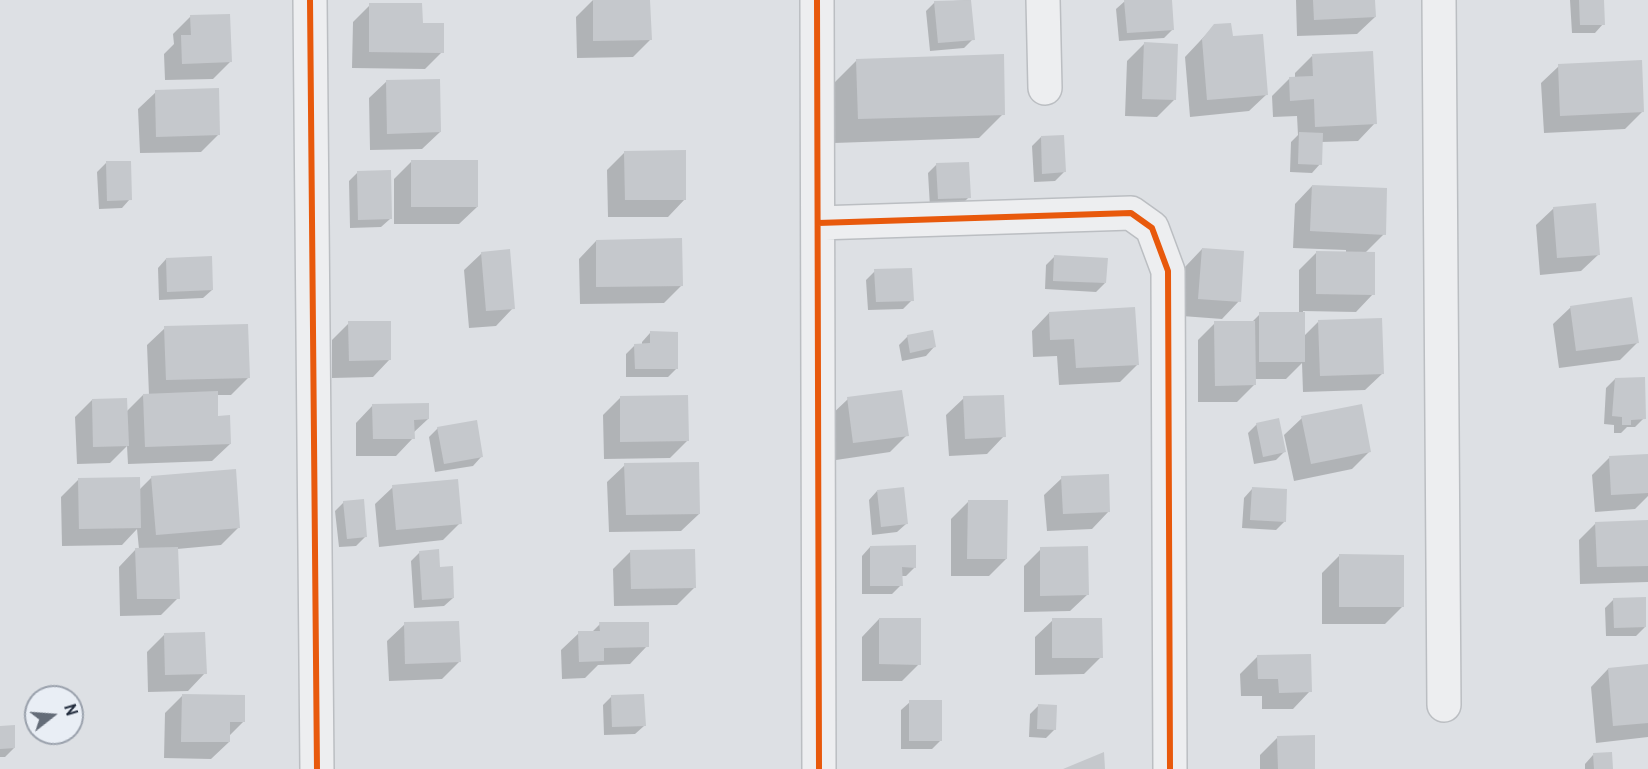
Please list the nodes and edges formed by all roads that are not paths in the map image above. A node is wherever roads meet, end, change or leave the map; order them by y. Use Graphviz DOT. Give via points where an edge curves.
graph roads {
  1 [pos="310,0"];
  2 [pos="817,0"];
  3 [pos="1043,0"];
  4 [pos="1439,0"];
  5 [pos="1045,88"];
  6 [pos="818,223"];
  7 [pos="1444,705"];
  8 [pos="317,769"];
  9 [pos="819,769"];
  10 [pos="1170,769"];
  1 -- 8 [label="street"];
  2 -- 6 [label="street"];
  3 -- 5 [label="street"];
  4 -- 7 [label="street"];
  6 -- 9 [label="street"];
  6 -- 10 [label="street" via="1131,213 1152,228 1168,271"];
}
